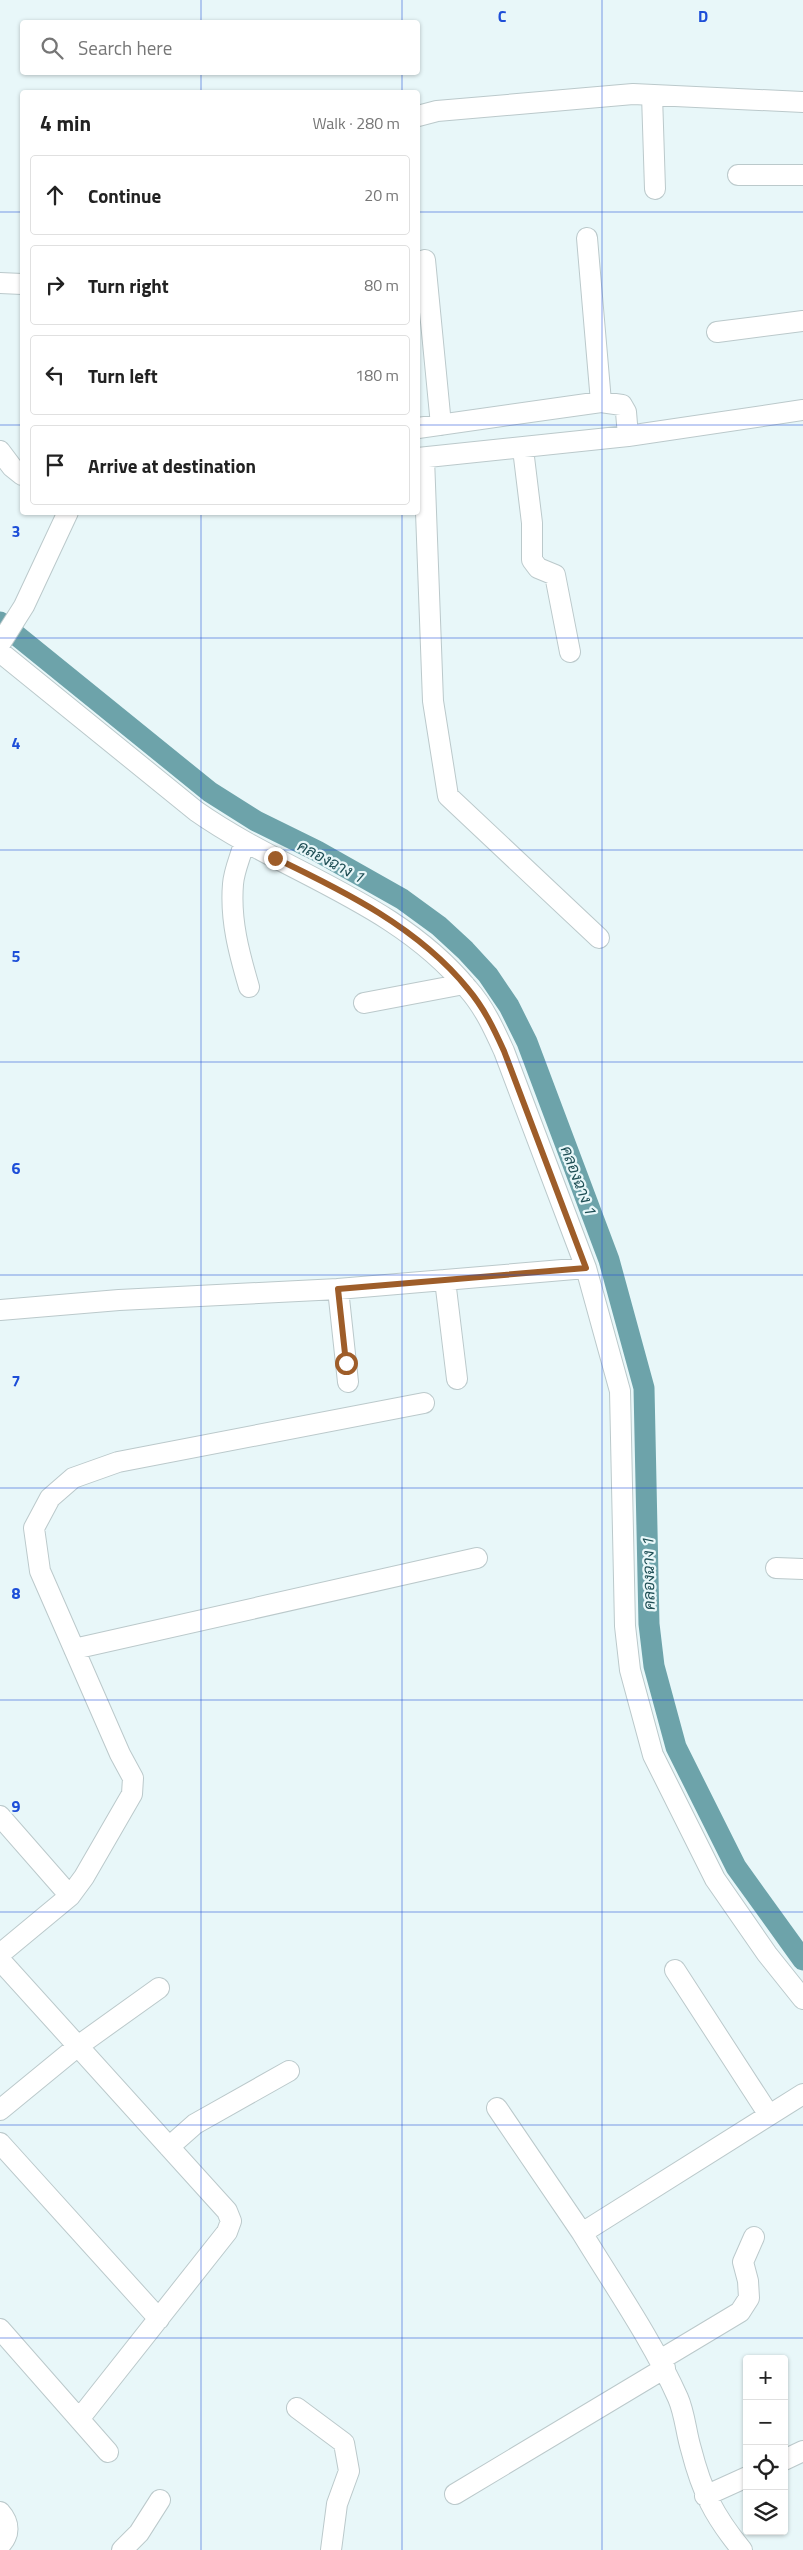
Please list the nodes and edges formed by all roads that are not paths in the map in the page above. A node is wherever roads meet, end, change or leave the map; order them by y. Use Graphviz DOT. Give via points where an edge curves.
graph roads {
  1 [pos="652,95"];
  2 [pos="803,102"];
  3 [pos="420,116"];
  4 [pos="738,174"];
  5 [pos="803,175"];
  6 [pos="655,189"];
  7 [pos="587,238"];
  8 [pos="425,260"];
  9 [pos="0,283"];
  10 [pos="20,284"];
  11 [pos="803,321"];
  12 [pos="717,332"];
  13 [pos="601,402"];
  14 [pos="803,410"];
  15 [pos="440,425"];
  16 [pos="420,428"];
  17 [pos="628,436"];
  18 [pos="523,449"];
  19 [pos="0,451"];
  20 [pos="421,458"];
  21 [pos="20,473"];
  22 [pos="67,515"];
  23 [pos="1,645"];
  24 [pos="570,652"];
  25 [pos="244,843"];
  26 [pos="599,938"];
  27 [pos="464,984"];
  28 [pos="249,987"];
  29 [pos="364,1003"];
  30 [pos="586,1268"];
  31 [pos="445,1280"];
  32 [pos="338,1289"];
  33 [pos="0,1310"];
  34 [pos="457,1380"];
  35 [pos="348,1382"];
  36 [pos="424,1403"];
  37 [pos="477,1558"];
  38 [pos="776,1568"];
  39 [pos="803,1568"];
  40 [pos="74,1649"];
  41 [pos="0,1816"];
  42 [pos="70,1896"];
  43 [pos="2,1950"];
  44 [pos="676,1970"];
  45 [pos="159,1988"];
  46 [pos="803,1999"];
  47 [pos="78,2046"];
  48 [pos="289,2071"];
  49 [pos="803,2094"];
  50 [pos="497,2108"];
  51 [pos="0,2110"];
  52 [pos="769,2115"];
  53 [pos="0,2143"];
  54 [pos="169,2147"];
  55 [pos="582,2233"];
  56 [pos="754,2237"];
  57 [pos="159,2319"];
  58 [pos="0,2329"];
  59 [pos="662,2364"];
  60 [pos="297,2408"];
  61 [pos="80,2418"];
  62 [pos="108,2452"];
  63 [pos="803,2452"];
  64 [pos="788,2458"];
  65 [pos="743,2479"];
  66 [pos="455,2494"];
  67 [pos="705,2496"];
  68 [pos="160,2500"];
  69 [pos="0,2512"];
  70 [pos="0,2545"];
  71 [pos="128,2548"];
  72 [pos="331,2550"];
  73 [pos="742,2550"];
  1 -- 2 [label="street"];
  1 -- 3 [label="street" via="560,99"];
  1 -- 6 [label="street"];
  4 -- 5 [label="street"];
  7 -- 13 [label="street"];
  8 -- 15 [label="street"];
  9 -- 10 [label="street"];
  11 -- 12 [label="street"];
  13 -- 15 [label="street"];
  13 -- 17 [label="street" via="622,405 626,412"];
  14 -- 17 [label="street"];
  15 -- 16 [label="street"];
  17 -- 18 [label="street"];
  18 -- 20 [label="street"];
  18 -- 24 [label="street" via="532,523 532,560 538,568 555,575"];
  19 -- 21 [label="street"];
  20 -- 26 [label="street" via="433,700 448,796"];
  22 -- 23 [label="street" via="24,606"];
  23 -- 25 [label="street" via="196,811"];
  25 -- 27 [label="street" via="306,872 389,919 423,944"];
  25 -- 28 [label="street" via="233,882 233,914 236,941"];
  27 -- 29 [label="street"];
  27 -- 30 [label="street" via="488,1018 504,1051"];
  30 -- 31 [label="street"];
  30 -- 46 [label="street" via="620,1391 625,1626 630,1670 653,1755 715,1879"];
  31 -- 32 [label="street"];
  31 -- 34 [label="street"];
  32 -- 33 [label="street" via="119,1300"];
  32 -- 35 [label="street"];
  36 -- 40 [label="street" via="118,1462 73,1478 50,1498 34,1528 40,1571"];
  37 -- 40 [label="street"];
  38 -- 39 [label="street"];
  40 -- 42 [label="street" via="133,1778 132,1794"];
  41 -- 42 [label="street"];
  42 -- 43 [label="street"];
  43 -- 47 [label="street"];
  44 -- 52 [label="street"];
  45 -- 47 [label="street"];
  47 -- 51 [label="street"];
  47 -- 54 [label="street"];
  48 -- 54 [label="street" via="195,2124"];
  49 -- 52 [label="street"];
  50 -- 55 [label="street"];
  52 -- 55 [label="street"];
  53 -- 57 [label="street"];
  54 -- 57 [label="street" via="227,2211 231,2221 227,2232"];
  55 -- 59 [label="street"];
  56 -- 59 [label="street" via="743,2262 749,2298 740,2312"];
  57 -- 61 [label="street"];
  58 -- 61 [label="street"];
  59 -- 66 [label="street"];
  59 -- 67 [label="street" via="679,2401"];
  60 -- 72 [label="street" via="344,2442 349,2471 337,2504"];
  61 -- 62 [label="street"];
  63 -- 64 [label="street"];
  65 -- 67 [label="street"];
  67 -- 73 [label="street" via="721,2524"];
  68 -- 71 [label="street"];
  69 -- 70 [label="street" via="8,2527 6,2539"];
}
